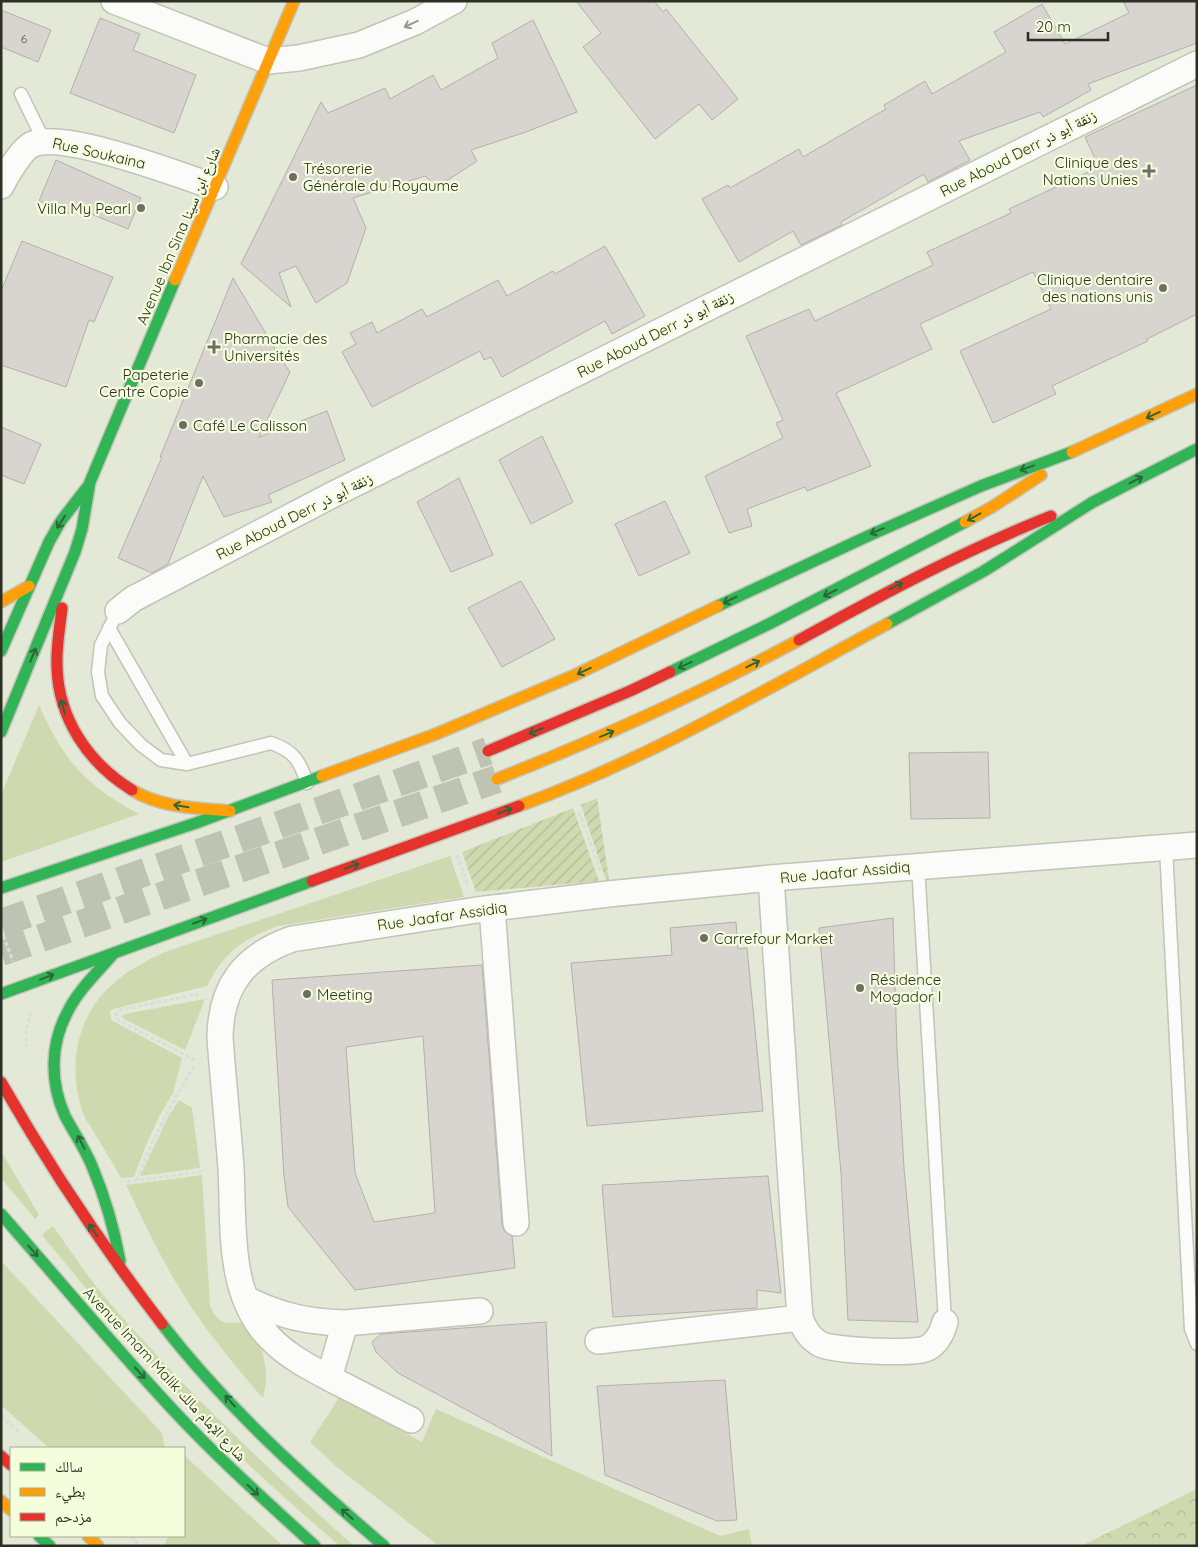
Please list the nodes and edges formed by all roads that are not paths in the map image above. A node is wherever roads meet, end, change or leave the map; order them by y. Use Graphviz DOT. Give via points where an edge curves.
graph roads {
  1 [pos="114,1"];
  2 [pos="294,1"];
  3 [pos="454,1"];
  4 [pos="268,60"];
  5 [pos="1197,64"];
  6 [pos="21,94"];
  7 [pos="44,141"];
  8 [pos="1,186"];
  9 [pos="215,188"];
  10 [pos="1197,394"];
  11 [pos="1197,449"];
  12 [pos="1073,452"];
  13 [pos="90,482"];
  14 [pos="1093,502"];
  15 [pos="66,574"];
  16 [pos="29,586"];
  17 [pos="1,602"];
  18 [pos="113,620"];
  19 [pos="1,651"];
  20 [pos="1,732"];
  21 [pos="488,751"];
  22 [pos="187,764"];
  23 [pos="497,779"];
  24 [pos="308,783"];
  25 [pos="230,811"];
  26 [pos="1197,845"];
  27 [pos="1166,848"];
  28 [pos="918,866"];
  29 [pos="770,878"];
  30 [pos="1,888"];
  31 [pos="485,909"];
  32 [pos="115,951"];
  33 [pos="1,994"];
  34 [pos="1,1082"];
  35 [pos="1,1214"];
  36 [pos="516,1223"];
  37 [pos="122,1270"];
  38 [pos="246,1299"];
  39 [pos="480,1311"];
  40 [pos="800,1318"];
  41 [pos="945,1322"];
  42 [pos="345,1323"];
  43 [pos="598,1341"];
  44 [pos="1197,1344"];
  45 [pos="328,1378"];
  46 [pos="411,1420"];
  47 [pos="40,1537"];
  48 [pos="89,1537"];
  49 [pos="50,1546"];
  50 [pos="98,1546"];
  51 [pos="315,1546"];
  52 [pos="384,1546"];
  1 -- 4 [label="street"];
  2 -- 4 [label="main road, Avenue Ibn Sina شارع ابن سينا"];
  3 -- 4 [label="street, one-way" via="415,22 359,45 299,58"];
  4 -- 9 [label="main road, Avenue Ibn Sina شارع ابن سينا"];
  5 -- 18 [label="street, Rue Aboud Derr زنقة أبو ذر" via="332,495 133,599"];
  6 -- 7 [label="lane"];
  7 -- 8 [label="street, Rue Soukaina" via="31,144"];
  7 -- 9 [label="street, Rue Soukaina" via="94,149 158,167"];
  9 -- 13 [label="main road, Avenue Ibn Sina شارع ابن سينا"];
  10 -- 12 [label="main road, one-way"];
  14 -- 11 [label="main road, one-way"];
  12 -- 21 [label="main road, one-way" via="992,507 778,620 630,691"];
  12 -- 24 [label="main road, one-way" via="981,486 858,540 576,675"];
  13 -- 15 [label="main road, Avenue Ibn Sina شارع ابن سينا" via="82,529"];
  13 -- 16 [label="main road, Avenue Ibn Sina شارع ابن سينا, one-way" via="61,521"];
  23 -- 14 [label="main road, one-way" via="582,745 698,692 966,551"];
  32 -- 14 [label="main road, one-way" via="570,787 677,737 984,571"];
  20 -- 15 [label="main road, Avenue Ibn Sina شارع ابن سينا, one-way"];
  25 -- 15 [label="main road, one-way" via="179,806 137,793 107,773 87,752 66,714 57,672"];
  16 -- 17 [label="main road"];
  16 -- 19 [label="main road, Avenue Ibn Sina شارع ابن سينا"];
  18 -- 22 [label="lane"];
  18 -- 22 [label="lane" via="101,645 98,672 102,696 120,723 141,745 161,760"];
  22 -- 24 [label="lane" via="271,743 284,748 301,764"];
  24 -- 25 [label="main road"];
  25 -- 30 [label="main road"];
  26 -- 27 [label="street, Rue Jaafar Assidiq"];
  27 -- 28 [label="street, Rue Jaafar Assidiq"];
  27 -- 44 [label="lane" via="1190,1320"];
  28 -- 29 [label="street, Rue Jaafar Assidiq"];
  28 -- 41 [label="lane"];
  29 -- 31 [label="street, Rue Jaafar Assidiq"];
  29 -- 40 [label="street"];
  31 -- 36 [label="street"];
  31 -- 38 [label="street, Rue Jaafar Assidiq" via="292,939 272,946 240,971 223,1004 220,1037 236,1262"];
  33 -- 32 [label="main road, one-way"];
  37 -- 32 [label="main road, one-way" via="116,1237 100,1186 59,1099 54,1065 55,1048 67,1012"];
  37 -- 34 [label="main road, Avenue Imam Malik شارع الإمام مالك, one-way" via="79,1210"];
  35 -- 51 [label="main road, Avenue Imam Malik شارع الإمام مالك, one-way" via="200,1438"];
  52 -- 37 [label="main road, Avenue Imam Malik شارع الإمام مالك, one-way" via="289,1462 242,1414 176,1342"];
  38 -- 42 [label="street" via="287,1316"];
  38 -- 45 [label="street, Rue Jaafar Assidiq" via="270,1338 286,1353"];
  39 -- 42 [label="street"];
  40 -- 41 [label="street" via="805,1331 813,1339 835,1349 926,1349 940,1337"];
  40 -- 43 [label="street"];
  42 -- 45 [label="street"];
  45 -- 46 [label="street, Rue Jaafar Assidiq"];
  47 -- 49 [label="main road"];
  48 -- 50 [label="main road"];
}
